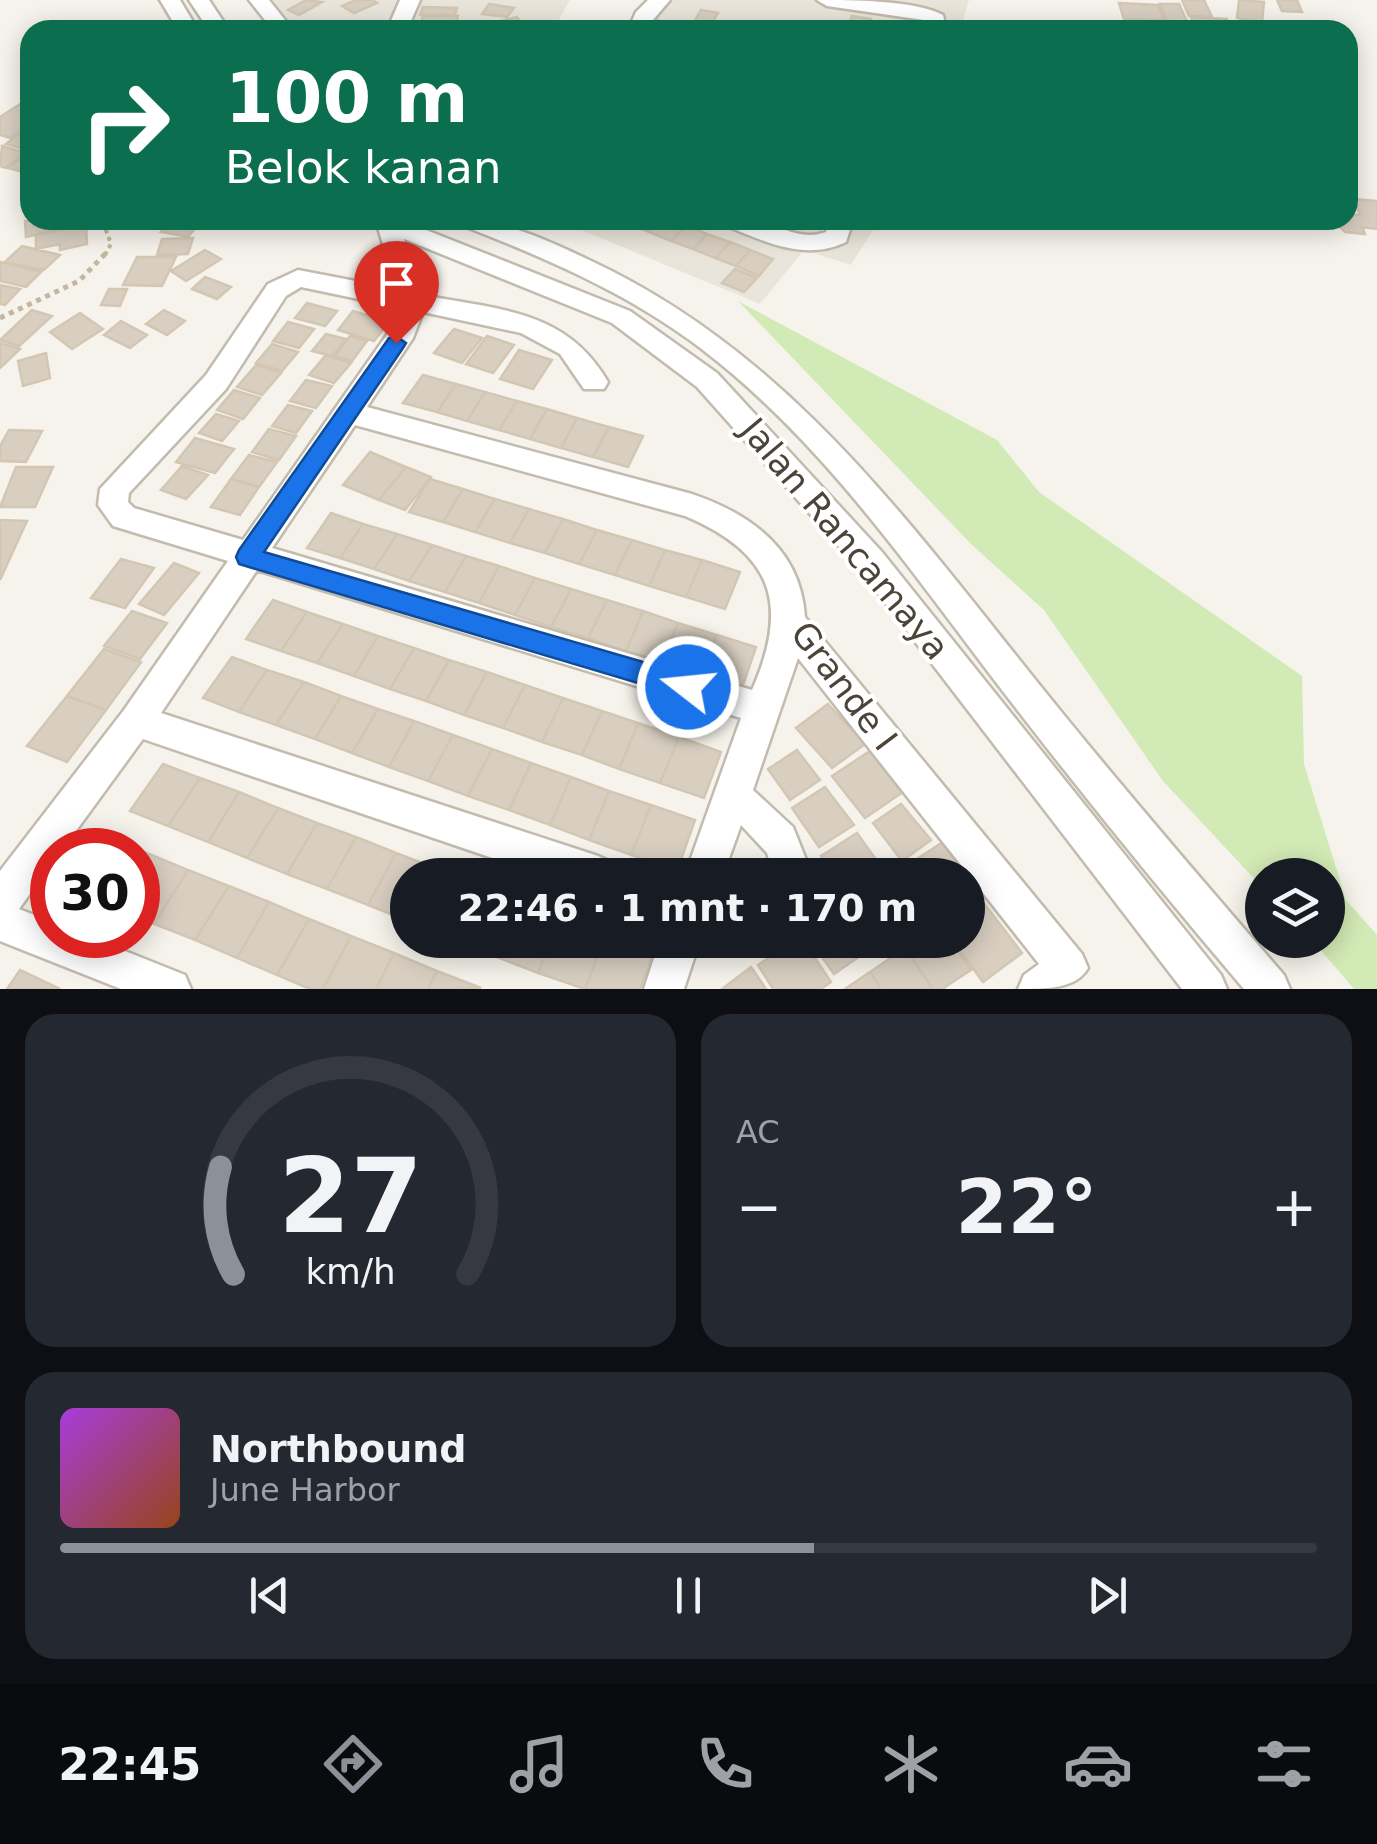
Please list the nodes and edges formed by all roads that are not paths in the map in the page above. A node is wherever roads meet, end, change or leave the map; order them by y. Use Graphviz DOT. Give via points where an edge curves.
graph roads {
  1 [pos="259,0"];
  2 [pos="660,0"];
  3 [pos="827,0"];
  4 [pos="276,20"];
  5 [pos="642,20"];
  6 [pos="936,20"];
  7 [pos="496,230"];
  8 [pos="763,230"];
  9 [pos="838,230"];
  10 [pos="423,239"];
  11 [pos="413,299"];
  12 [pos="594,382"];
  13 [pos="350,413"];
  14 [pos="248,557"];
  15 [pos="789,622"];
  16 [pos="762,708"];
  17 [pos="136,720"];
  18 [pos="733,797"];
  19 [pos="547,858"];
  20 [pos="710,858"];
  21 [pos="790,858"];
  22 [pos="0,902"];
  23 [pos="0,920"];
  24 [pos="1053,979"];
  25 [pos="172,989"];
  26 [pos="1207,989"];
  27 [pos="1270,989"];
  1 -- 4 [label="street"];
  2 -- 5 [label="street"];
  3 -- 6 [label="street"];
  7 -- 27 [label="street, Jalan Rancamaya" via="560,255 662,309 712,342 781,403 898,531 1143,842"];
  8 -- 9 [label="street" via="816,244"];
  10 -- 11 [label="street"];
  10 -- 26 [label="street, Jalan Rancamaya" via="621,317 706,380 871,561"];
  11 -- 12 [label="street" via="546,332 570,347"];
  11 -- 13 [label="street" via="404,330"];
  11 -- 14 [label="street" via="298,278 283,284 216,382 115,489 112,505 124,516"];
  13 -- 14 [label="street"];
  13 -- 15 [label="street, Grande I" via="717,515 750,537 778,569"];
  14 -- 16 [label="street"];
  14 -- 17 [label="street"];
  15 -- 16 [label="street"];
  15 -- 24 [label="street, Grande I"];
  16 -- 18 [label="street"];
  17 -- 19 [label="street"];
  17 -- 22 [label="street"];
  18 -- 20 [label="street"];
  18 -- 21 [label="street" via="780,839"];
  23 -- 25 [label="street"];
}
